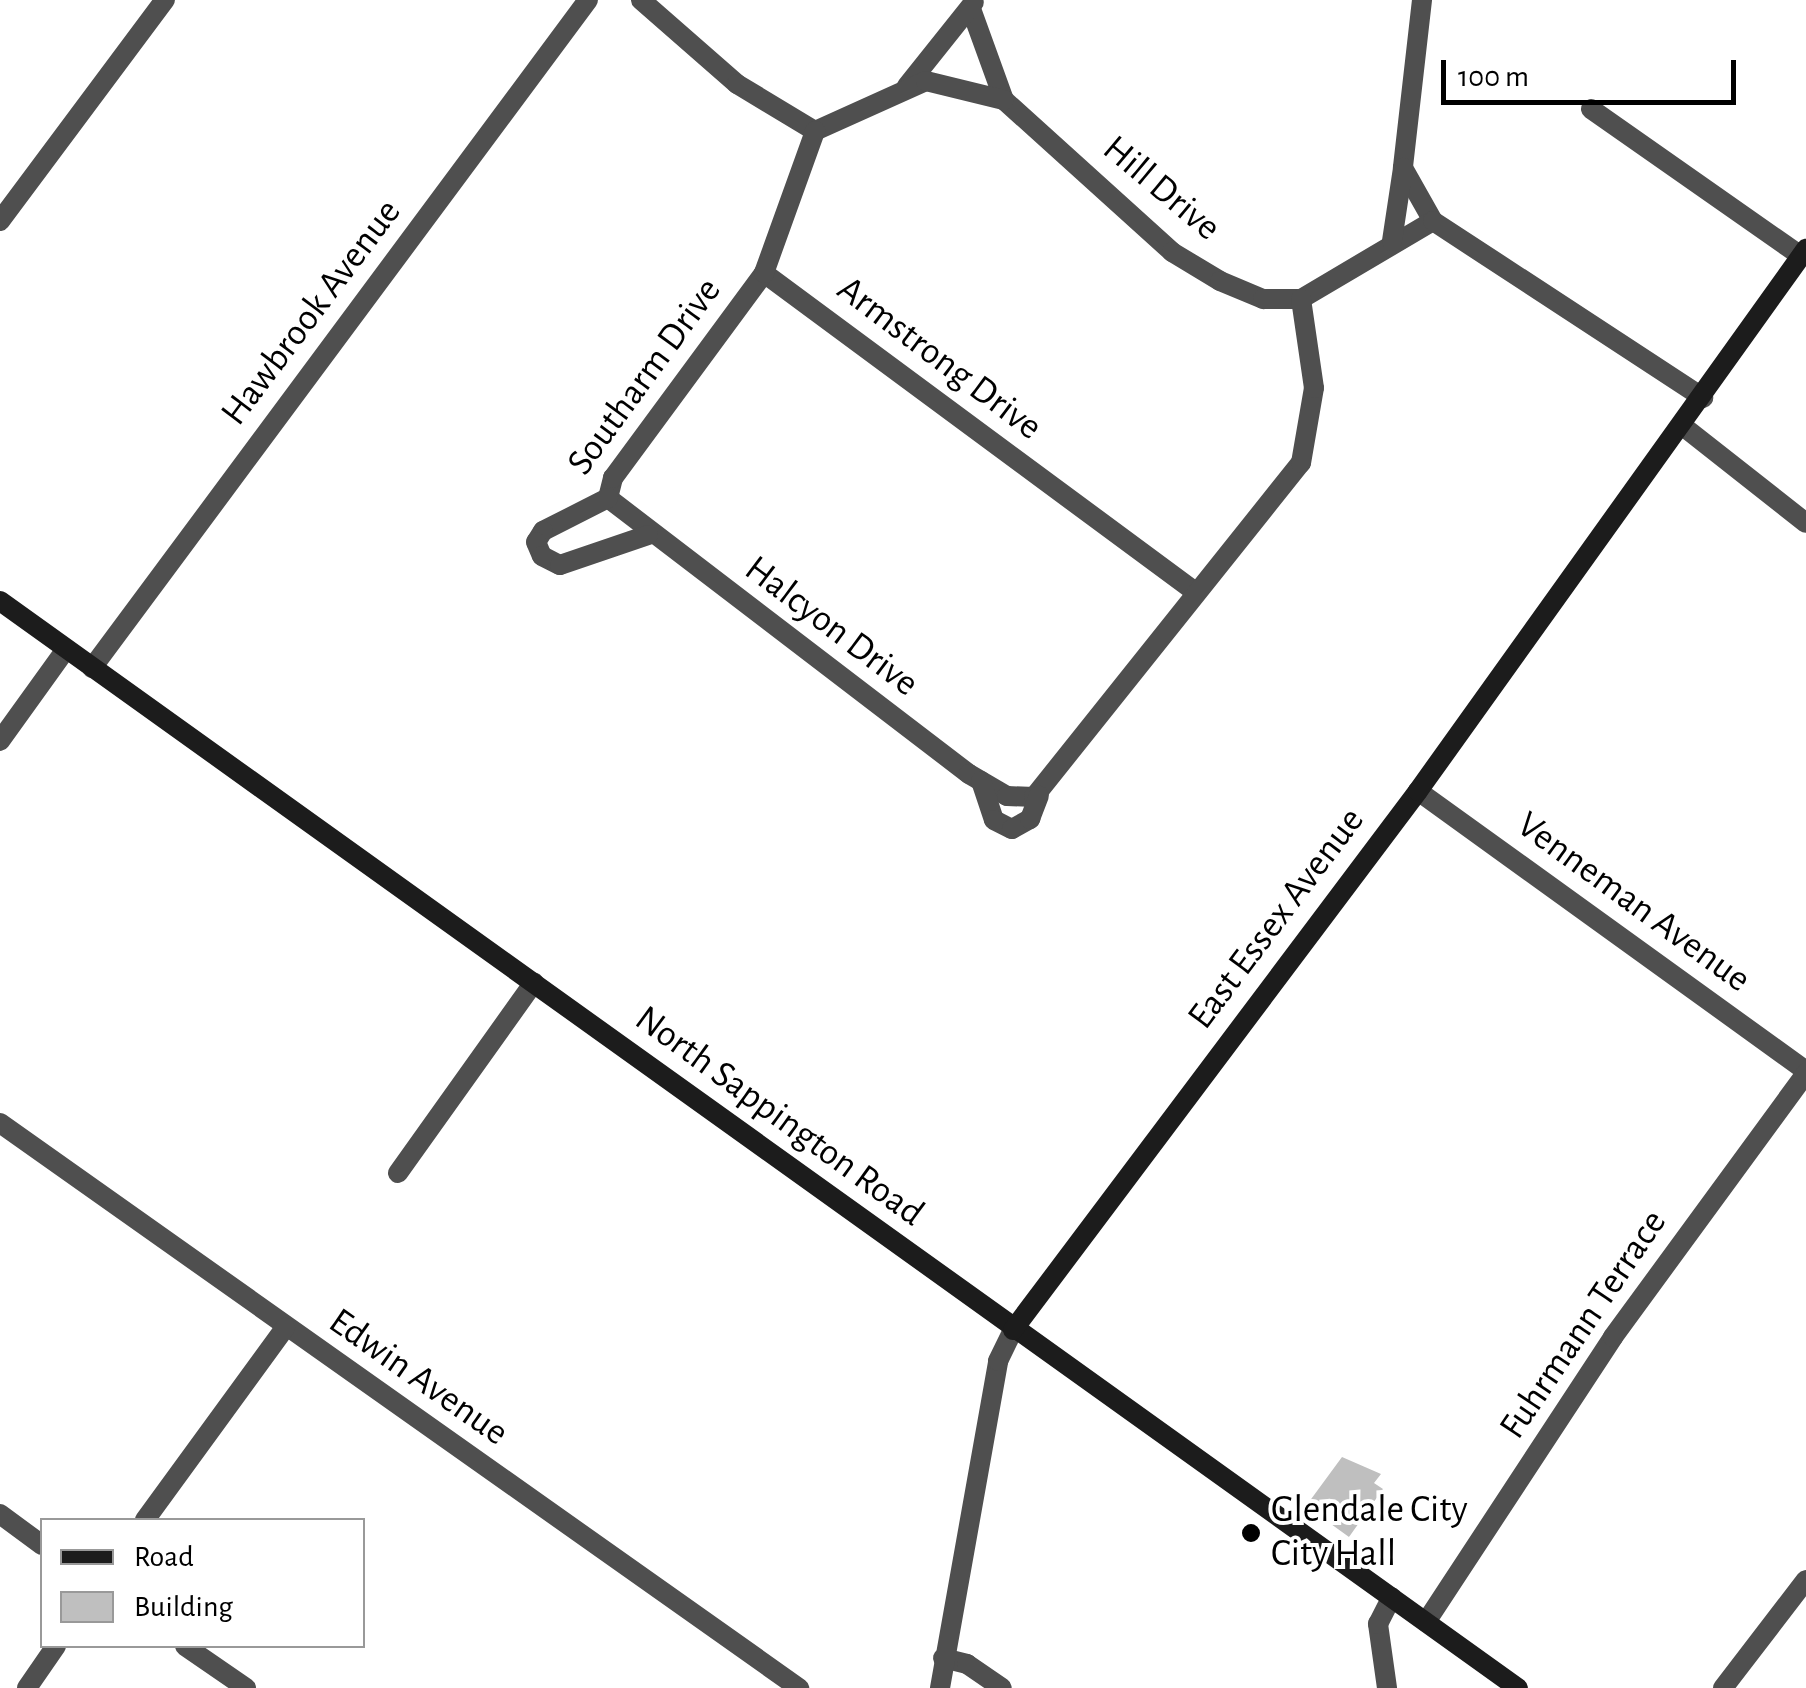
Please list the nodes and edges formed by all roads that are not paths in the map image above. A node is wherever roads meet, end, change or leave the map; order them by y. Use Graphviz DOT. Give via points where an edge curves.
graph roads {
  1 [pos="165,0"];
  2 [pos="588,0"];
  3 [pos="641,0"];
  4 [pos="1422,0"];
  5 [pos="973,4"];
  6 [pos="907,86"];
  7 [pos="1004,100"];
  8 [pos="1591,109"];
  9 [pos="816,130"];
  10 [pos="1403,168"];
  11 [pos="0,221"];
  12 [pos="1433,222"];
  13 [pos="1392,241"];
  14 [pos="1804,252"];
  15 [pos="764,272"];
  16 [pos="1300,298"];
  17 [pos="1704,398"];
  18 [pos="1684,426"];
  19 [pos="608,498"];
  20 [pos="1806,523"];
  21 [pos="648,535"];
  22 [pos="1194,591"];
  23 [pos="0,602"];
  24 [pos="66,650"];
  25 [pos="92,668"];
  26 [pos="0,741"];
  27 [pos="980,781"];
  28 [pos="1418,790"];
  29 [pos="1030,796"];
  30 [pos="534,982"];
  31 [pos="1806,1072"];
  32 [pos="0,1123"];
  33 [pos="398,1173"];
  34 [pos="285,1328"];
  35 [pos="1013,1330"];
  36 [pos="0,1514"];
  37 [pos="147,1518"];
  38 [pos="40,1544"];
  39 [pos="1806,1580"];
  40 [pos="1392,1597"];
  41 [pos="1426,1622"];
  42 [pos="55,1648"];
  43 [pos="188,1648"];
  44 [pos="943,1658"];
  45 [pos="26,1688"];
  46 [pos="246,1688"];
  47 [pos="799,1688"];
  48 [pos="940,1688"];
  49 [pos="1002,1688"];
  50 [pos="1387,1688"];
  51 [pos="1518,1688"];
  52 [pos="1722,1688"];
  1 -- 11 [label="street"];
  2 -- 25 [label="street, Hawbrook Avenue"];
  3 -- 9 [label="street" via="737,84"];
  4 -- 10 [label="street"];
  5 -- 6 [label="street, Hill Drive"];
  5 -- 7 [label="street, Hill Drive"];
  6 -- 7 [label="street, Hill Drive" via="926,81"];
  6 -- 9 [label="street, Hill Drive"];
  7 -- 16 [label="street, Hill Drive" via="1172,252 1263,299"];
  8 -- 14 [label="street"];
  9 -- 15 [label="street"];
  10 -- 12 [label="street"];
  10 -- 13 [label="street"];
  12 -- 13 [label="street"];
  12 -- 17 [label="street"];
  13 -- 16 [label="street"];
  14 -- 17 [label="street, East Essex Avenue"];
  15 -- 19 [label="street, Southarm Drive" via="613,478"];
  15 -- 22 [label="street, Armstrong Drive"];
  16 -- 22 [label="street" via="1314,388 1301,463"];
  17 -- 18 [label="street, East Essex Avenue"];
  18 -- 20 [label="street"];
  18 -- 28 [label="street, East Essex Avenue"];
  19 -- 21 [label="street, Halcyon Drive"];
  19 -- 21 [label="street, Southarm Drive" via="543,531 536,542 542,556 560,565"];
  21 -- 27 [label="street, Halcyon Drive"];
  22 -- 29 [label="street"];
  23 -- 24 [label="street, North Sappington Road"];
  24 -- 25 [label="street, North Sappington Road"];
  24 -- 26 [label="street"];
  25 -- 30 [label="street, North Sappington Road"];
  27 -- 29 [label="street, Halcyon Drive"];
  27 -- 29 [label="street" via="994,820 1012,829 1030,819"];
  28 -- 31 [label="street, Venneman Avenue"];
  28 -- 35 [label="street, East Essex Avenue"];
  30 -- 33 [label="street"];
  30 -- 35 [label="street, North Sappington Road"];
  31 -- 41 [label="street, Fuhrmann Terrace" via="1612,1337"];
  32 -- 34 [label="street, Edwin Avenue"];
  34 -- 37 [label="street"];
  34 -- 47 [label="street, Edwin Avenue"];
  35 -- 40 [label="street, North Sappington Road"];
  35 -- 44 [label="street, East Essex Avenue" via="998,1361"];
  36 -- 38 [label="street"];
  39 -- 52 [label="street"];
  40 -- 41 [label="street, North Sappington Road"];
  40 -- 50 [label="street" via="1378,1624"];
  41 -- 51 [label="street, North Sappington Road"];
  42 -- 45 [label="street"];
  43 -- 46 [label="street"];
  44 -- 48 [label="street, East Essex Avenue"];
  44 -- 49 [label="street" via="968,1664"];
}
